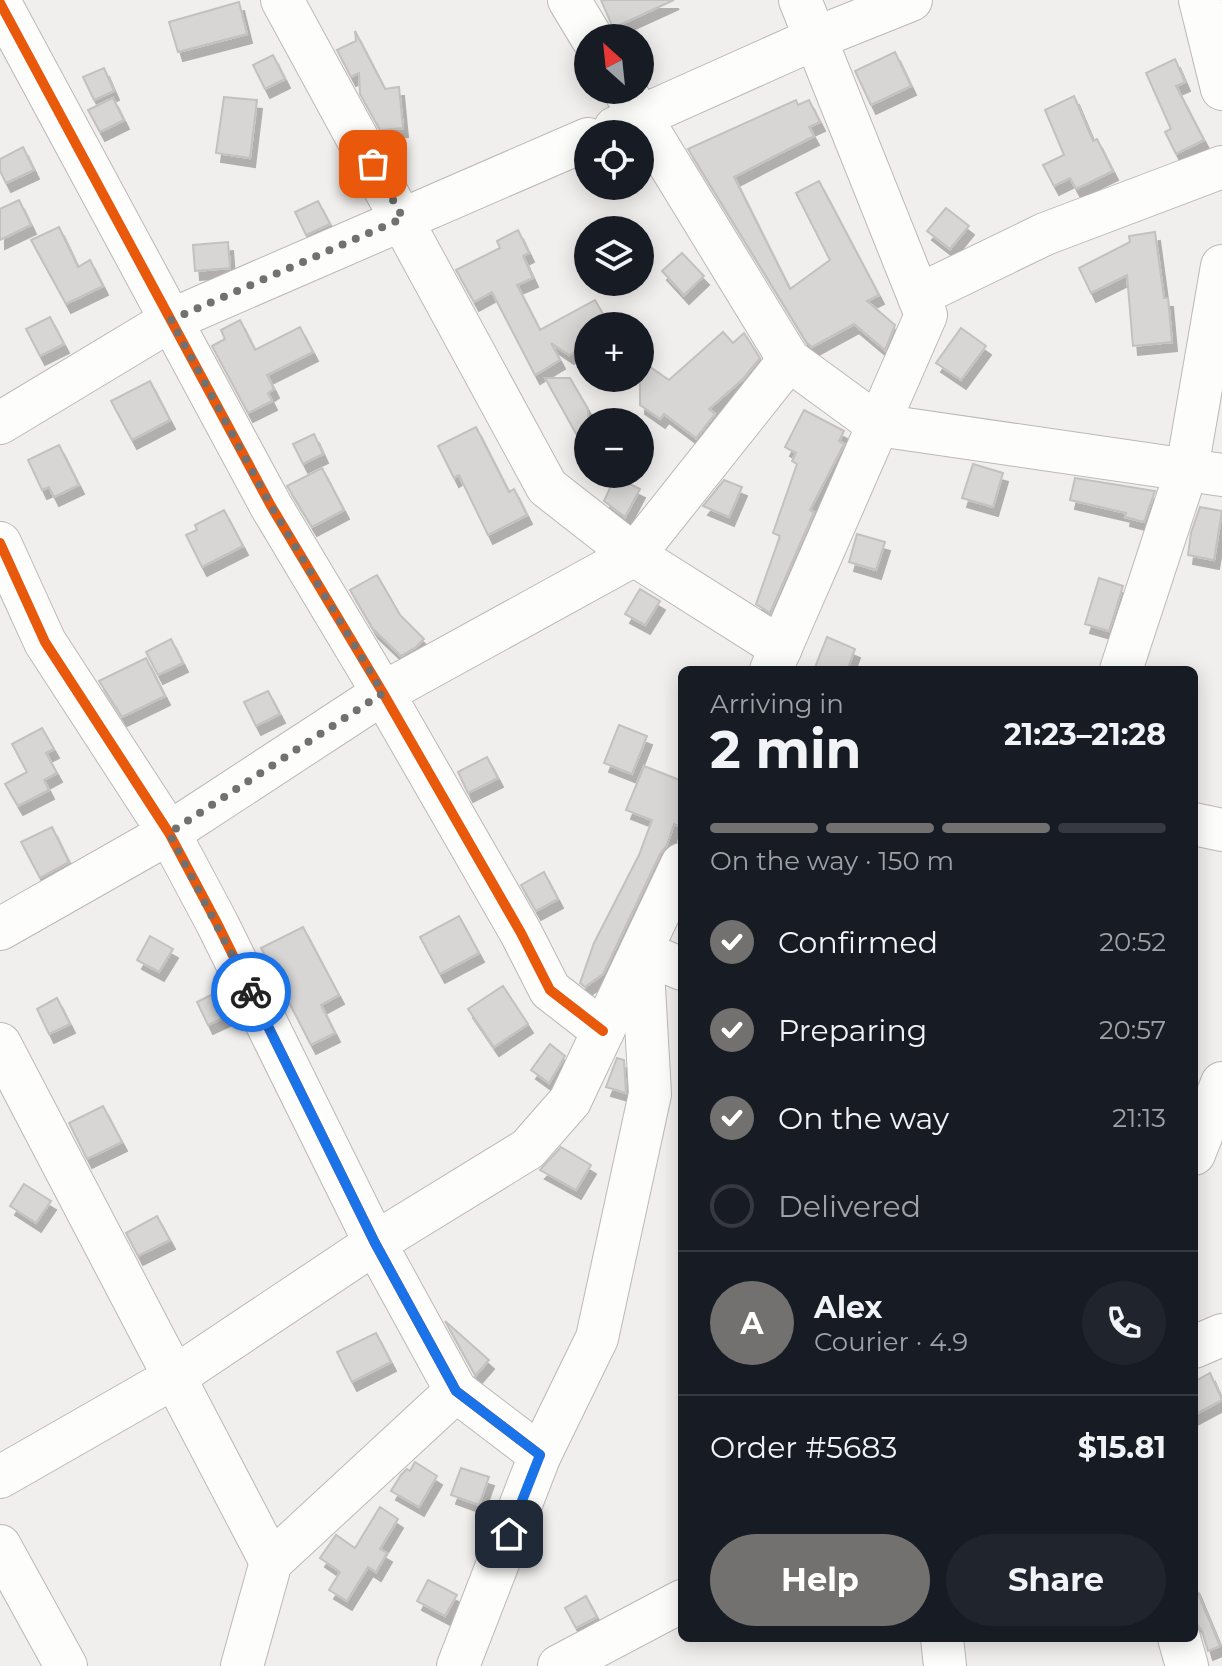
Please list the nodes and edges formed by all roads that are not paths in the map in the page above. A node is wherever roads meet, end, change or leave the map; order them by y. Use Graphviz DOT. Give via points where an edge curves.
graph roads {
  1 [pos="282,0"];
  2 [pos="569,0"];
  3 [pos="800,0"];
  4 [pos="911,0"];
  5 [pos="1200,0"];
  6 [pos="0,3"];
  7 [pos="584,24"];
  8 [pos="816,38"];
  9 [pos="1222,89"];
  10 [pos="654,95"];
  11 [pos="631,104"];
  12 [pos="633,104"];
  13 [pos="614,120"];
  14 [pos="574,145"];
  15 [pos="1222,167"];
  16 [pos="403,218"];
  17 [pos="1222,266"];
  18 [pos="919,295"];
  19 [pos="171,320"];
  20 [pos="789,360"];
  21 [pos="0,423"];
  22 [pos="878,425"];
  23 [pos="1205,472"];
  24 [pos="0,543"];
  25 [pos="634,555"];
  26 [pos="776,659"];
  27 [pos="1123,666"];
  28 [pos="383,693"];
  29 [pos="1198,825"];
  30 [pos="1222,830"];
  31 [pos="169,833"];
  32 [pos="678,873"];
  33 [pos="0,929"];
  34 [pos="642,952"];
  35 [pos="678,967"];
  36 [pos="603,1031"];
  37 [pos="0,1044"];
  38 [pos="1222,1083"];
  39 [pos="1198,1144"];
  40 [pos="375,1243"];
  41 [pos="1222,1335"];
  42 [pos="1198,1345"];
  43 [pos="173,1378"];
  44 [pos="456,1391"];
  45 [pos="540,1455"];
  46 [pos="0,1477"];
  47 [pos="0,1546"];
  48 [pos="271,1562"];
  49 [pos="678,1603"];
  50 [pos="942,1642"];
  51 [pos="1180,1642"];
  52 [pos="66,1666"];
  53 [pos="242,1666"];
  54 [pos="458,1666"];
  55 [pos="559,1666"];
  56 [pos="945,1666"];
  57 [pos="1187,1666"];
  1 -- 16 [label="street"];
  2 -- 7 [label="street"];
  3 -- 8 [label="street"];
  4 -- 8 [label="street"];
  5 -- 9 [label="street"];
  6 -- 19 [label="street"];
  8 -- 10 [label="street"];
  8 -- 18 [label="street"];
  11 -- 13 [label="street"];
  12 -- 20 [label="street"];
  14 -- 16 [label="street"];
  15 -- 18 [label="street" via="1045,234"];
  16 -- 19 [label="street"];
  16 -- 25 [label="street" via="547,487"];
  17 -- 23 [label="street"];
  18 -- 22 [label="street" via="926,315"];
  19 -- 21 [label="street"];
  19 -- 28 [label="street" via="271,506"];
  20 -- 22 [label="street"];
  20 -- 25 [label="street"];
  22 -- 23 [label="street"];
  22 -- 26 [label="street"];
  23 -- 27 [label="street"];
  24 -- 31 [label="street" via="45,642"];
  25 -- 26 [label="street"];
  25 -- 28 [label="street"];
  28 -- 31 [label="street"];
  28 -- 36 [label="street" via="550,990"];
  29 -- 30 [label="street"];
  31 -- 33 [label="street"];
  31 -- 40 [label="street"];
  32 -- 34 [label="street"];
  34 -- 35 [label="street"];
  34 -- 36 [label="street"];
  34 -- 45 [label="street" via="650,1094 597,1338"];
  36 -- 40 [label="street" via="570,1101 528,1149"];
  37 -- 43 [label="street"];
  38 -- 39 [label="street"];
  40 -- 43 [label="street"];
  40 -- 44 [label="street"];
  41 -- 42 [label="street"];
  43 -- 46 [label="street"];
  43 -- 48 [label="street"];
  44 -- 45 [label="street"];
  44 -- 48 [label="street"];
  45 -- 54 [label="street"];
  47 -- 52 [label="street"];
  48 -- 53 [label="street"];
  49 -- 55 [label="street"];
  50 -- 56 [label="street"];
  51 -- 57 [label="street"];
}
